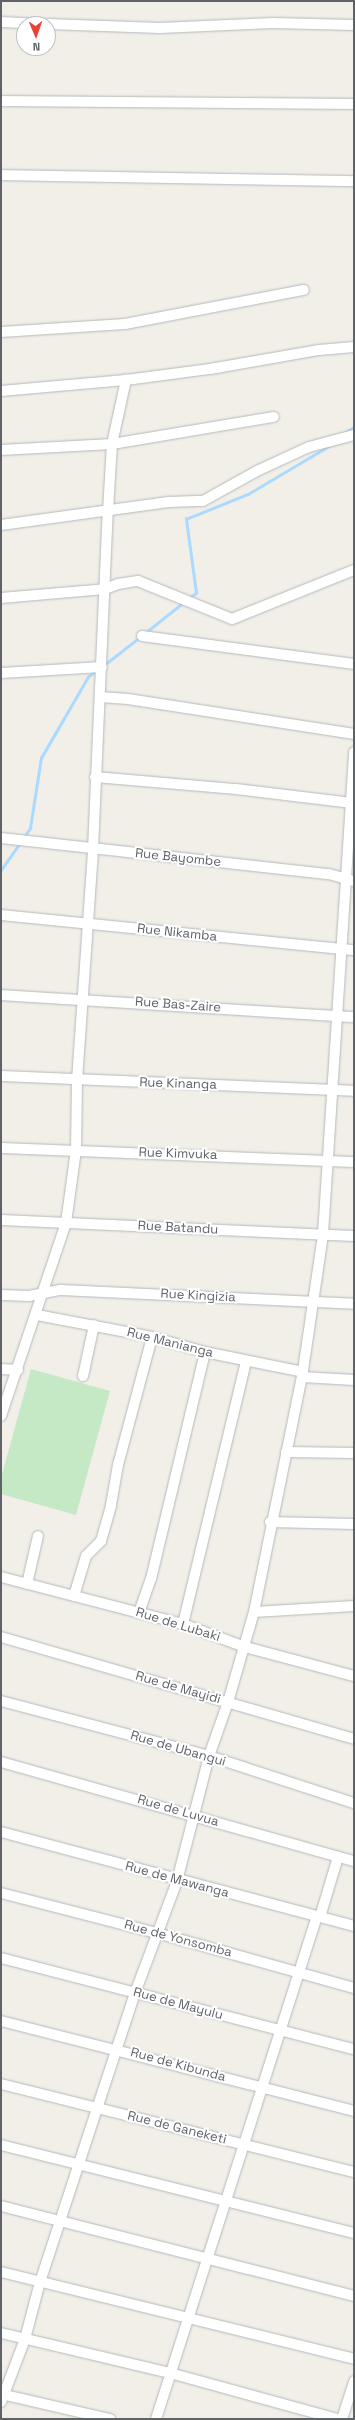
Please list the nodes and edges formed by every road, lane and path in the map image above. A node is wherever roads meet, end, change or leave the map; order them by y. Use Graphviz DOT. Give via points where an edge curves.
graph roads {
  1 [pos="1,22"];
  2 [pos="16,23"];
  3 [pos="56,24"];
  4 [pos="354,25"];
  5 [pos="1,101"];
  6 [pos="354,104"];
  7 [pos="1,175"];
  8 [pos="354,181"];
  9 [pos="304,290"];
  10 [pos="1,332"];
  11 [pos="354,347"];
  12 [pos="126,380"];
  13 [pos="1,391"];
  14 [pos="274,417"];
  15 [pos="354,435"];
  16 [pos="112,444"];
  17 [pos="1,450"];
  18 [pos="108,511"];
  19 [pos="1,525"];
  20 [pos="354,570"];
  21 [pos="106,589"];
  22 [pos="1,598"];
  23 [pos="142,636"];
  24 [pos="354,664"];
  25 [pos="102,668"];
  26 [pos="1,672"];
  27 [pos="100,697"];
  28 [pos="354,734"];
  29 [pos="354,752"];
  30 [pos="95,777"];
  31 [pos="352,807"];
  32 [pos="1,838"];
  33 [pos="93,849"];
  34 [pos="350,881"];
  35 [pos="1,915"];
  36 [pos="88,924"];
  37 [pos="341,949"];
  38 [pos="354,950"];
  39 [pos="1,995"];
  40 [pos="81,999"];
  41 [pos="335,1016"];
  42 [pos="354,1017"];
  43 [pos="1,1076"];
  44 [pos="77,1080"];
  45 [pos="332,1090"];
  46 [pos="354,1091"];
  47 [pos="1,1148"];
  48 [pos="76,1150"];
  49 [pos="327,1160"];
  50 [pos="354,1162"];
  51 [pos="1,1220"];
  52 [pos="66,1223"];
  53 [pos="323,1234"];
  54 [pos="354,1236"];
  55 [pos="43,1293"];
  56 [pos="1,1295"];
  57 [pos="313,1302"];
  58 [pos="354,1304"];
  59 [pos="37,1315"];
  60 [pos="94,1325"];
  61 [pos="152,1337"];
  62 [pos="205,1352"];
  63 [pos="246,1361"];
  64 [pos="1,1369"];
  65 [pos="18,1370"];
  66 [pos="302,1375"];
  67 [pos="83,1376"];
  68 [pos="354,1380"];
  69 [pos="1,1416"];
  70 [pos="286,1452"];
  71 [pos="354,1453"];
  72 [pos="270,1522"];
  73 [pos="354,1524"];
  74 [pos="38,1536"];
  75 [pos="1,1577"];
  76 [pos="27,1584"];
  77 [pos="74,1596"];
  78 [pos="354,1606"];
  79 [pos="254,1612"];
  80 [pos="139,1613"];
  81 [pos="183,1624"];
  82 [pos="1,1638"];
  83 [pos="245,1646"];
  84 [pos="354,1676"];
  85 [pos="1,1701"];
  86 [pos="228,1702"];
  87 [pos="354,1739"];
  88 [pos="209,1756"];
  89 [pos="1,1762"];
  90 [pos="354,1803"];
  91 [pos="193,1815"];
  92 [pos="1,1832"];
  93 [pos="338,1857"];
  94 [pos="354,1861"];
  95 [pos="177,1881"];
  96 [pos="1,1893"];
  97 [pos="318,1917"];
  98 [pos="354,1926"];
  99 [pos="157,1933"];
  100 [pos="1,1958"];
  101 [pos="298,1973"];
  102 [pos="354,1988"];
  103 [pos="135,1993"];
  104 [pos="1,2021"];
  105 [pos="280,2030"];
  106 [pos="118,2049"];
  107 [pos="354,2050"];
  108 [pos="1,2084"];
  109 [pos="262,2087"];
  110 [pos="97,2109"];
  111 [pos="354,2111"];
  112 [pos="1,2145"];
  113 [pos="244,2145"];
  114 [pos="80,2166"];
  115 [pos="354,2172"];
  116 [pos="225,2202"];
  117 [pos="1,2206"];
  118 [pos="62,2221"];
  119 [pos="354,2233"];
  120 [pos="207,2258"];
  121 [pos="1,2272"];
  122 [pos="40,2282"];
  123 [pos="354,2296"];
  124 [pos="188,2318"];
  125 [pos="1,2333"];
  126 [pos="25,2339"];
  127 [pos="354,2359"];
  128 [pos="170,2373"];
  129 [pos="354,2382"];
  130 [pos="2,2397"];
  131 [pos="110,2419"];
  132 [pos="156,2419"];
  133 [pos="338,2419"];
  134 [pos="342,2419"];
  1 -- 2 [label="street"];
  3 -- 4 [label="street" via="160,28 273,23"];
  5 -- 6 [label="street"];
  7 -- 8 [label="street"];
  9 -- 10 [label="street" via="110,326"];
  11 -- 12 [label="street" via="319,350 210,369"];
  12 -- 13 [label="street"];
  12 -- 16 [label="street"];
  14 -- 16 [label="street"];
  15 -- 18 [label="street" via="309,447 259,470 203,501 170,502"];
  16 -- 17 [label="street"];
  16 -- 18 [label="street"];
  18 -- 19 [label="street"];
  18 -- 21 [label="street"];
  20 -- 21 [label="street" via="232,619 138,581"];
  21 -- 22 [label="street"];
  21 -- 25 [label="street"];
  23 -- 24 [label="street"];
  25 -- 26 [label="street"];
  25 -- 27 [label="street"];
  27 -- 28 [label="street" via="128,699"];
  27 -- 30 [label="street"];
  29 -- 31 [label="street"];
  30 -- 31 [label="street" via="236,789"];
  30 -- 33 [label="street"];
  31 -- 34 [label="street"];
  32 -- 33 [label="street, Rue Bayombe"];
  33 -- 34 [label="street, Rue Bayombe" via="329,874"];
  33 -- 36 [label="street"];
  34 -- 37 [label="street"];
  35 -- 36 [label="street, Rue Nikamba"];
  36 -- 37 [label="street, Rue Nikamba"];
  36 -- 40 [label="street"];
  37 -- 38 [label="street, Rue Nikamba"];
  37 -- 41 [label="street"];
  39 -- 40 [label="street, Rue Bas-Zaire"];
  40 -- 41 [label="street, Rue Bas-Zaire"];
  40 -- 44 [label="street"];
  41 -- 42 [label="street, Rue Bas-Zaire"];
  41 -- 45 [label="street"];
  43 -- 44 [label="street, Rue Kinanga"];
  44 -- 45 [label="street, Rue Kinanga"];
  44 -- 48 [label="street"];
  45 -- 46 [label="street, Rue Kinanga"];
  45 -- 49 [label="street"];
  47 -- 48 [label="street, Rue Kimvuka"];
  48 -- 49 [label="street, Rue Kimvuka"];
  48 -- 52 [label="street"];
  49 -- 50 [label="street, Rue Kimvuka"];
  49 -- 53 [label="street"];
  51 -- 52 [label="street, Rue Batandu"];
  52 -- 53 [label="street, Rue Batandu"];
  52 -- 55 [label="street"];
  53 -- 54 [label="street, Rue Batandu"];
  53 -- 57 [label="street"];
  55 -- 56 [label="street, Rue Kingizia" via="29,1296"];
  55 -- 57 [label="street, Rue Kingizia" via="61,1290"];
  55 -- 59 [label="street"];
  57 -- 58 [label="street, Rue Kingizia"];
  57 -- 66 [label="street"];
  59 -- 60 [label="street, Rue Manianga"];
  59 -- 65 [label="street"];
  60 -- 61 [label="street, Rue Manianga"];
  60 -- 67 [label="street"];
  61 -- 62 [label="street, Rue Manianga"];
  61 -- 77 [label="street" via="101,1541 86,1556"];
  62 -- 63 [label="street, Rue Manianga"];
  62 -- 80 [label="street" via="151,1579"];
  63 -- 66 [label="street, Rue Manianga"];
  63 -- 81 [label="street"];
  64 -- 65 [label="street"];
  65 -- 69 [label="street"];
  66 -- 68 [label="street, Rue Manianga"];
  66 -- 70 [label="street"];
  70 -- 71 [label="street"];
  70 -- 72 [label="street"];
  72 -- 73 [label="street"];
  72 -- 79 [label="street"];
  74 -- 76 [label="street"];
  75 -- 76 [label="street, Rue de Lubaki"];
  76 -- 77 [label="street, Rue de Lubaki"];
  77 -- 80 [label="street, Rue de Lubaki"];
  78 -- 79 [label="street"];
  79 -- 83 [label="street"];
  80 -- 81 [label="street, Rue de Lubaki"];
  81 -- 83 [label="street, Rue de Lubaki"];
  82 -- 86 [label="street, Rue de Mayidi"];
  83 -- 84 [label="street, Rue de Lubaki"];
  83 -- 86 [label="street"];
  85 -- 88 [label="street, Rue de Ubangui"];
  86 -- 87 [label="street, Rue de Mayidi"];
  86 -- 88 [label="street"];
  88 -- 90 [label="street, Rue de Ubangui"];
  88 -- 91 [label="street"];
  89 -- 91 [label="street, Rue de Luvua"];
  91 -- 93 [label="street, Rue de Luvua"];
  91 -- 95 [label="street"];
  92 -- 95 [label="street, Rue de Mawanga"];
  93 -- 94 [label="street, Rue de Luvua"];
  93 -- 97 [label="street"];
  95 -- 97 [label="street, Rue de Mawanga"];
  95 -- 99 [label="street"];
  96 -- 99 [label="street, Rue de Yonsomba"];
  97 -- 98 [label="street, Rue de Mawanga"];
  97 -- 101 [label="street"];
  99 -- 101 [label="street, Rue de Yonsomba"];
  99 -- 103 [label="street"];
  100 -- 103 [label="street, Rue de Mayulu"];
  101 -- 102 [label="street, Rue de Yonsomba"];
  101 -- 105 [label="street"];
  103 -- 105 [label="street, Rue de Mayulu"];
  103 -- 106 [label="street"];
  104 -- 106 [label="street, Rue de Kibunda"];
  105 -- 107 [label="street, Rue de Mayulu"];
  105 -- 109 [label="street"];
  106 -- 109 [label="street, Rue de Kibunda"];
  106 -- 110 [label="street"];
  108 -- 110 [label="street, Rue de Ganeketi"];
  109 -- 111 [label="street, Rue de Kibunda"];
  109 -- 113 [label="street"];
  110 -- 113 [label="street, Rue de Ganeketi"];
  110 -- 114 [label="street"];
  112 -- 114 [label="street"];
  113 -- 115 [label="street, Rue de Ganeketi"];
  113 -- 116 [label="street"];
  114 -- 116 [label="street"];
  114 -- 118 [label="street"];
  116 -- 119 [label="street"];
  116 -- 120 [label="street"];
  117 -- 118 [label="street"];
  118 -- 120 [label="street"];
  118 -- 122 [label="street"];
  120 -- 123 [label="street"];
  120 -- 124 [label="street"];
  121 -- 122 [label="street"];
  122 -- 124 [label="street"];
  122 -- 126 [label="street"];
  124 -- 127 [label="street"];
  124 -- 128 [label="street"];
  125 -- 126 [label="street"];
  126 -- 128 [label="street"];
  126 -- 130 [label="street"];
  128 -- 132 [label="street"];
  128 -- 133 [label="street"];
  129 -- 134 [label="street"];
  130 -- 131 [label="street"];
}
